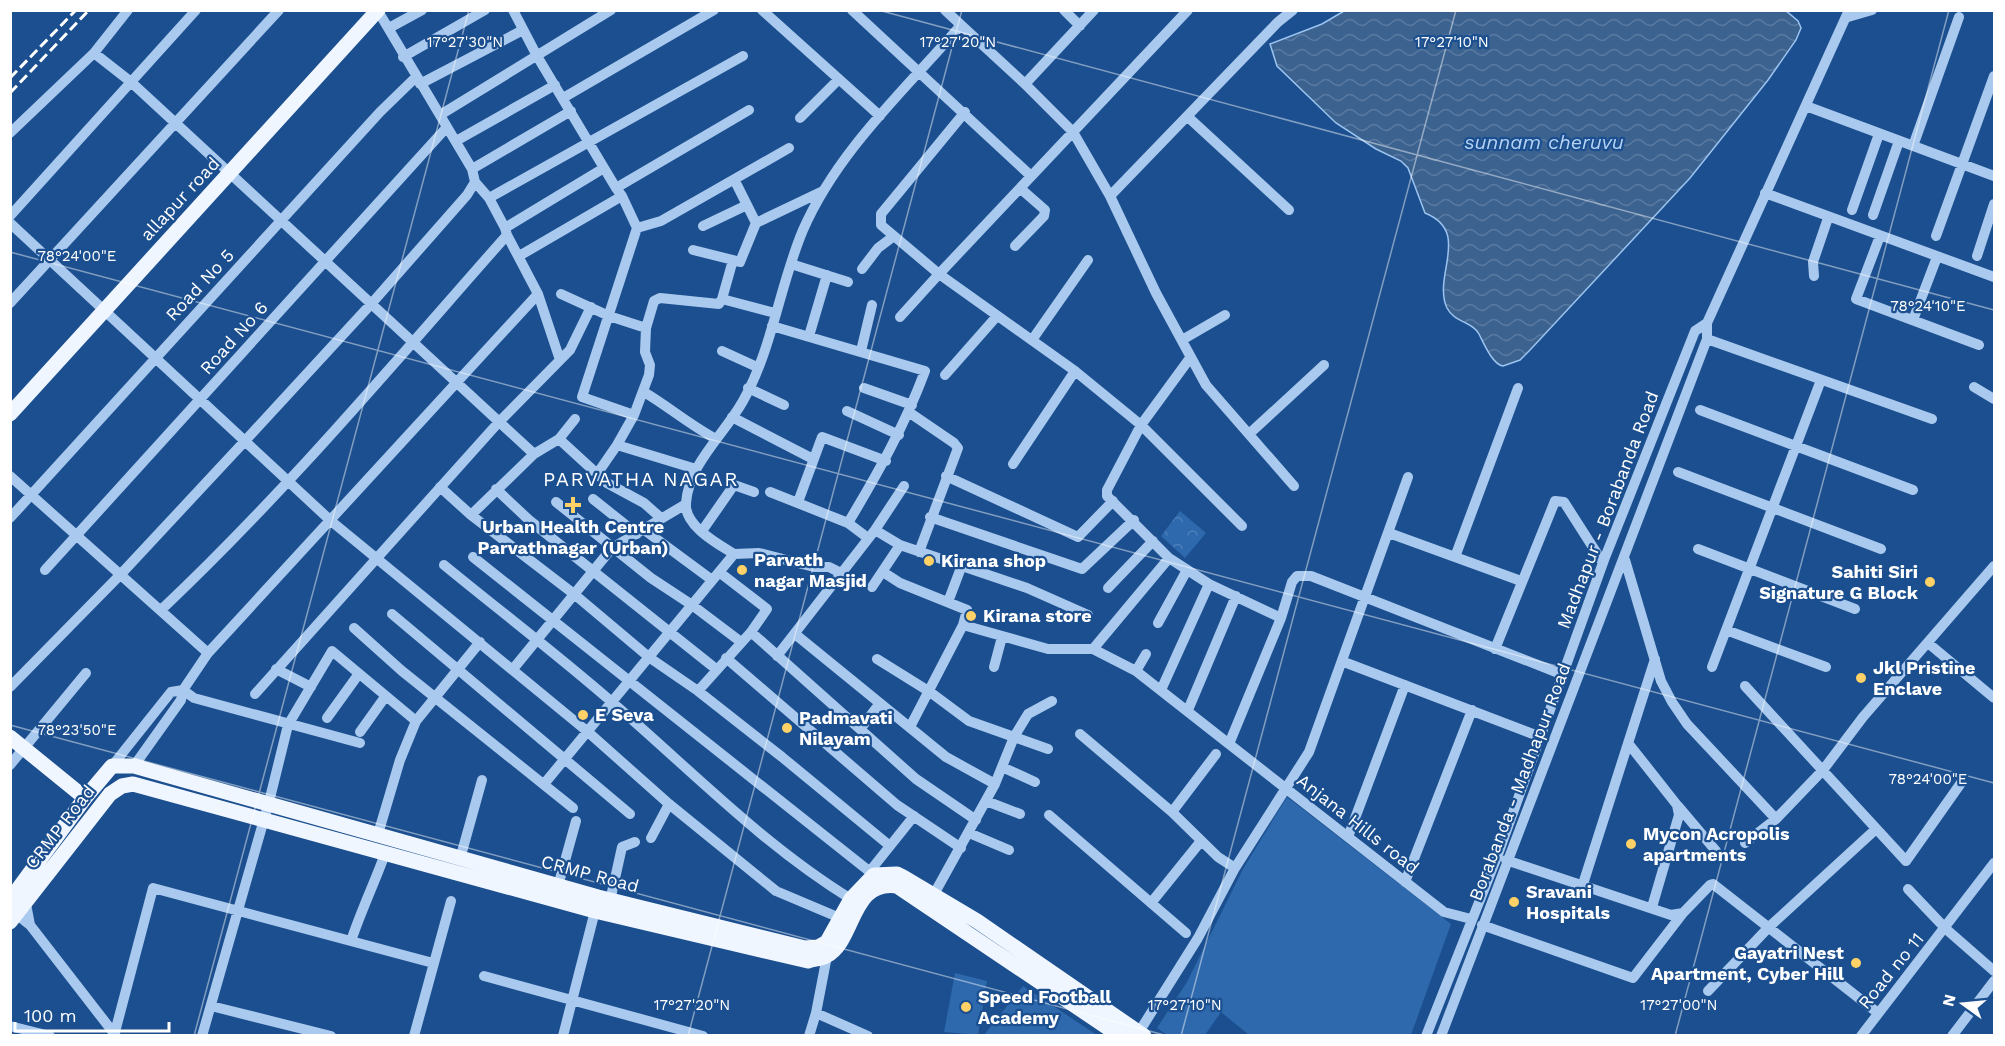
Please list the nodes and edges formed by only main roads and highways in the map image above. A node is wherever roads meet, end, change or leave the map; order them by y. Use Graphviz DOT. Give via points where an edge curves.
graph roads {
  1 [pos="378,11"];
  2 [pos="10,414"];
  3 [pos="10,737"];
  4 [pos="85,798"];
  5 [pos="14,905"];
  6 [pos="1142,1034"];
  7 [pos="1120,1035"];
  1 -- 2 [label="main road, allapur road"];
  3 -- 4 [label="main road"];
  4 -- 5 [label="main road, CRMP Road"];
  4 -- 6 [label="main road, CRMP Road" via="112,766 134,766 610,901 805,948 827,942 851,899 872,873 897,874 977,921"];
  5 -- 7 [label="main road, CRMP Road" via="111,794 133,784 595,911 808,961 827,956 839,944 858,906 876,888 897,886"];
}
